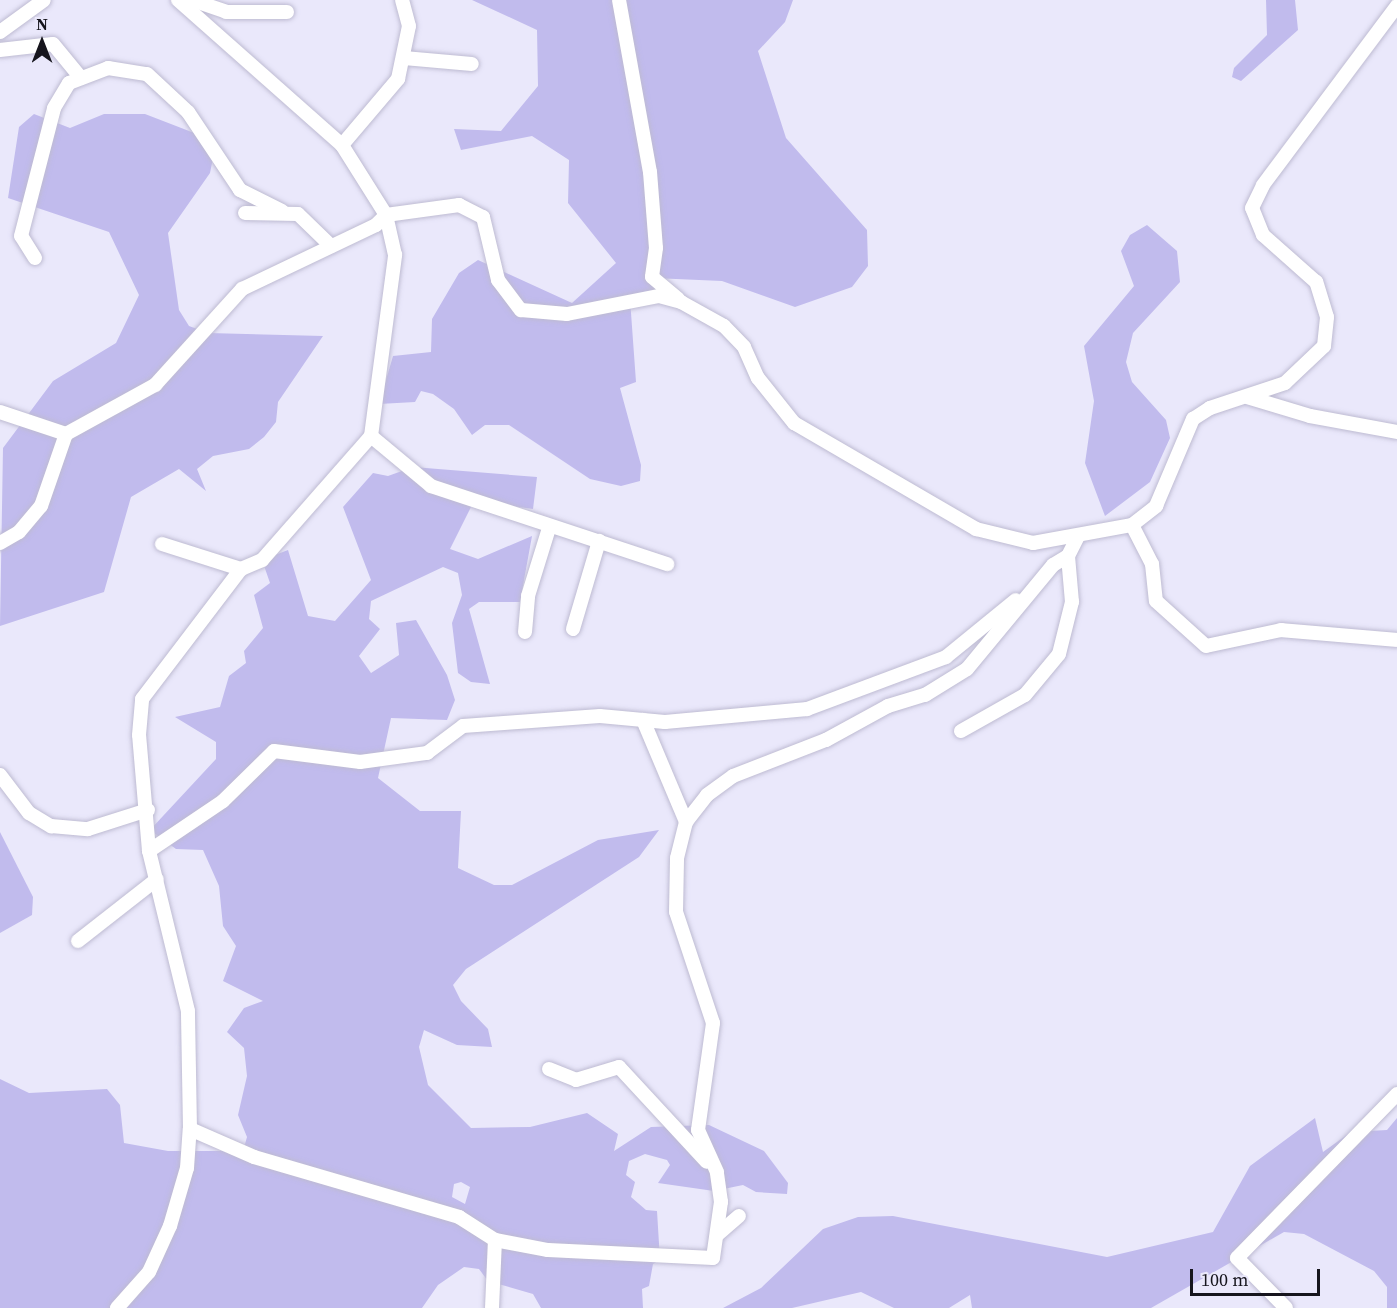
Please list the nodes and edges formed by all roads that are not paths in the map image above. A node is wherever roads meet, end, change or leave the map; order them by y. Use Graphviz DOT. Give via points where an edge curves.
graph roads {
  1 [pos="44,0"];
  2 [pos="178,0"];
  3 [pos="192,0"];
  4 [pos="402,0"];
  5 [pos="619,0"];
  6 [pos="1397,6"];
  7 [pos="287,12"];
  8 [pos="0,32"];
  9 [pos="0,50"];
  10 [pos="404,58"];
  11 [pos="472,64"];
  12 [pos="81,78"];
  13 [pos="342,145"];
  14 [pos="282,211"];
  15 [pos="245,213"];
  16 [pos="386,215"];
  17 [pos="331,246"];
  18 [pos="35,258"];
  19 [pos="681,302"];
  20 [pos="1246,397"];
  21 [pos="0,412"];
  22 [pos="1397,432"];
  23 [pos="66,434"];
  24 [pos="371,436"];
  25 [pos="1132,525"];
  26 [pos="549,528"];
  27 [pos="1077,538"];
  28 [pos="599,541"];
  29 [pos="0,543"];
  30 [pos="162,544"];
  31 [pos="1068,556"];
  32 [pos="667,564"];
  33 [pos="241,569"];
  34 [pos="1052,570"];
  35 [pos="573,629"];
  36 [pos="525,632"];
  37 [pos="1397,640"];
  38 [pos="643,720"];
  39 [pos="961,731"];
  40 [pos="0,775"];
  41 [pos="148,810"];
  42 [pos="686,822"];
  43 [pos="149,851"];
  44 [pos="157,879"];
  45 [pos="78,941"];
  46 [pos="549,1070"];
  47 [pos="1397,1094"];
  48 [pos="190,1129"];
  49 [pos="717,1172"];
  50 [pos="739,1216"];
  51 [pos="713,1239"];
  52 [pos="495,1240"];
  53 [pos="117,1308"];
  54 [pos="492,1308"];
  55 [pos="1286,1308"];
  1 -- 8 [label="street"];
  2 -- 13 [label="street"];
  3 -- 7 [label="street" via="226,12"];
  4 -- 10 [label="street" via="409,26"];
  5 -- 19 [label="street" via="650,172 656,248 652,277"];
  6 -- 20 [label="street" via="1255,198 1254,217 1263,235 1316,282 1327,332 1324,346 1300,375"];
  9 -- 12 [label="street" via="53,44"];
  10 -- 11 [label="street"];
  10 -- 13 [label="street" via="398,79"];
  12 -- 14 [label="street" via="108,68 147,74 188,112 240,190"];
  12 -- 18 [label="street" via="69,83 54,108 32,188 21,236"];
  13 -- 16 [label="street"];
  14 -- 15 [label="street"];
  14 -- 17 [label="street" via="304,218"];
  16 -- 17 [label="street"];
  16 -- 19 [label="street" via="447,205 478,210 493,243 498,280 520,310 567,314 659,296"];
  16 -- 24 [label="street" via="395,255"];
  17 -- 23 [label="street" via="242,289 155,385"];
  19 -- 27 [label="street" via="724,326 744,347 777,404 831,446 994,537 1033,543"];
  20 -- 22 [label="street" via="1310,416"];
  20 -- 25 [label="street" via="1193,419 1156,506"];
  21 -- 23 [label="street"];
  23 -- 29 [label="street" via="41,506 19,532"];
  24 -- 26 [label="street" via="431,486"];
  24 -- 33 [label="street" via="262,560"];
  25 -- 27 [label="street"];
  25 -- 37 [label="street" via="1152,564 1156,601 1206,646 1281,630"];
  26 -- 28 [label="street"];
  26 -- 36 [label="street" via="528,596"];
  27 -- 31 [label="street"];
  28 -- 32 [label="street"];
  28 -- 35 [label="street"];
  30 -- 33 [label="street"];
  31 -- 34 [label="street"];
  31 -- 39 [label="street" via="1072,602 1059,654 1025,695"];
  33 -- 41 [label="street" via="142,699 139,735"];
  34 -- 38 [label="street" via="946,657 807,709"];
  34 -- 42 [label="street" via="967,669 925,695 888,706 826,740 734,776 707,795"];
  38 -- 42 [label="street"];
  38 -- 43 [label="street" via="534,718 463,726 427,753 360,762 274,751 224,801"];
  40 -- 41 [label="street" via="28,813 51,826 88,829"];
  41 -- 43 [label="street"];
  42 -- 49 [label="street" via="677,858 676,912 713,1023 698,1130"];
  43 -- 44 [label="street"];
  44 -- 45 [label="street"];
  44 -- 48 [label="street" via="188,1011"];
  46 -- 49 [label="street" via="576,1080 619,1067"];
  47 -- 55 [label="street" via="1238,1258"];
  48 -- 52 [label="street" via="254,1157 459,1217"];
  48 -- 53 [label="street" via="187,1168 170,1226 149,1272"];
  49 -- 51 [label="street" via="720,1226"];
  50 -- 51 [label="street"];
  51 -- 52 [label="street" via="713,1258 548,1250"];
  52 -- 54 [label="street"];
}
